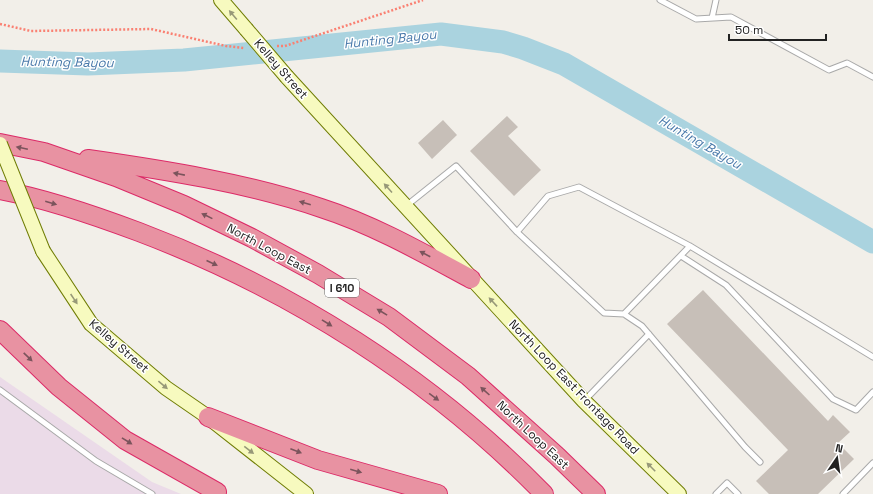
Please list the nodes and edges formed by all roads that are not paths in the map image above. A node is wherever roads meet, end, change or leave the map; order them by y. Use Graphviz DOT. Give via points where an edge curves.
graph roads {
  1 [pos="221,0"];
  2 [pos="660,0"];
  3 [pos="716,0"];
  4 [pos="712,18"];
  5 [pos="873,77"];
  6 [pos="0,144"];
  7 [pos="44,152"];
  8 [pos="0,190"];
  9 [pos="405,207"];
  10 [pos="517,232"];
  11 [pos="690,246"];
  12 [pos="681,256"];
  13 [pos="471,279"];
  14 [pos="624,314"];
  15 [pos="0,330"];
  16 [pos="649,334"];
  17 [pos="873,357"];
  18 [pos="0,390"];
  19 [pos="873,392"];
  20 [pos="584,401"];
  21 [pos="208,417"];
  22 [pos="760,462"];
  23 [pos="873,463"];
  24 [pos="219,493"];
  25 [pos="152,494"];
  26 [pos="306,494"];
  27 [pos="438,494"];
  28 [pos="544,494"];
  29 [pos="596,494"];
  30 [pos="679,494"];
  31 [pos="716,494"];
  32 [pos="738,494"];
  33 [pos="843,494"];
  9 -- 1 [label="main road, Kelley Street, one-way, bridge"];
  2 -- 4 [label="lane" via="696,19"];
  3 -- 4 [label="lane"];
  4 -- 5 [label="lane" via="731,17 829,70 847,63"];
  7 -- 6 [label="highway, North Loop East / I 610, one-way"];
  6 -- 21 [label="main road, Kelley Street, one-way, bridge" via="43,252 91,324 166,388"];
  13 -- 7 [label="highway, one-way" via="383,232 322,208 259,190"];
  29 -- 7 [label="highway, North Loop East / I 610, one-way" via="468,376 389,317 258,241 116,177"];
  8 -- 28 [label="highway, one-way" via="99,217 172,244 293,302 373,352 448,407"];
  9 -- 10 [label="lane" via="456,166"];
  9 -- 13 [label="main road, Kelley Street"];
  10 -- 11 [label="lane" via="548,196 579,187"];
  10 -- 14 [label="lane" via="604,313"];
  11 -- 12 [label="lane"];
  11 -- 17 [label="lane"];
  12 -- 14 [label="lane"];
  12 -- 19 [label="lane" via="726,285 833,398 856,410"];
  20 -- 13 [label="main road, North Loop East Frontage Road, one-way"];
  14 -- 16 [label="lane"];
  15 -- 24 [label="highway, one-way" via="59,387 125,440"];
  16 -- 20 [label="lane"];
  16 -- 22 [label="lane"];
  18 -- 25 [label="lane" via="96,461"];
  30 -- 20 [label="main road, North Loop East Frontage Road, one-way"];
  21 -- 26 [label="main road, Kelley Street, one-way"];
  21 -- 27 [label="highway, one-way" via="318,460"];
  23 -- 33 [label="lane"];
  31 -- 32 [label="lane" via="727,482"];
}
